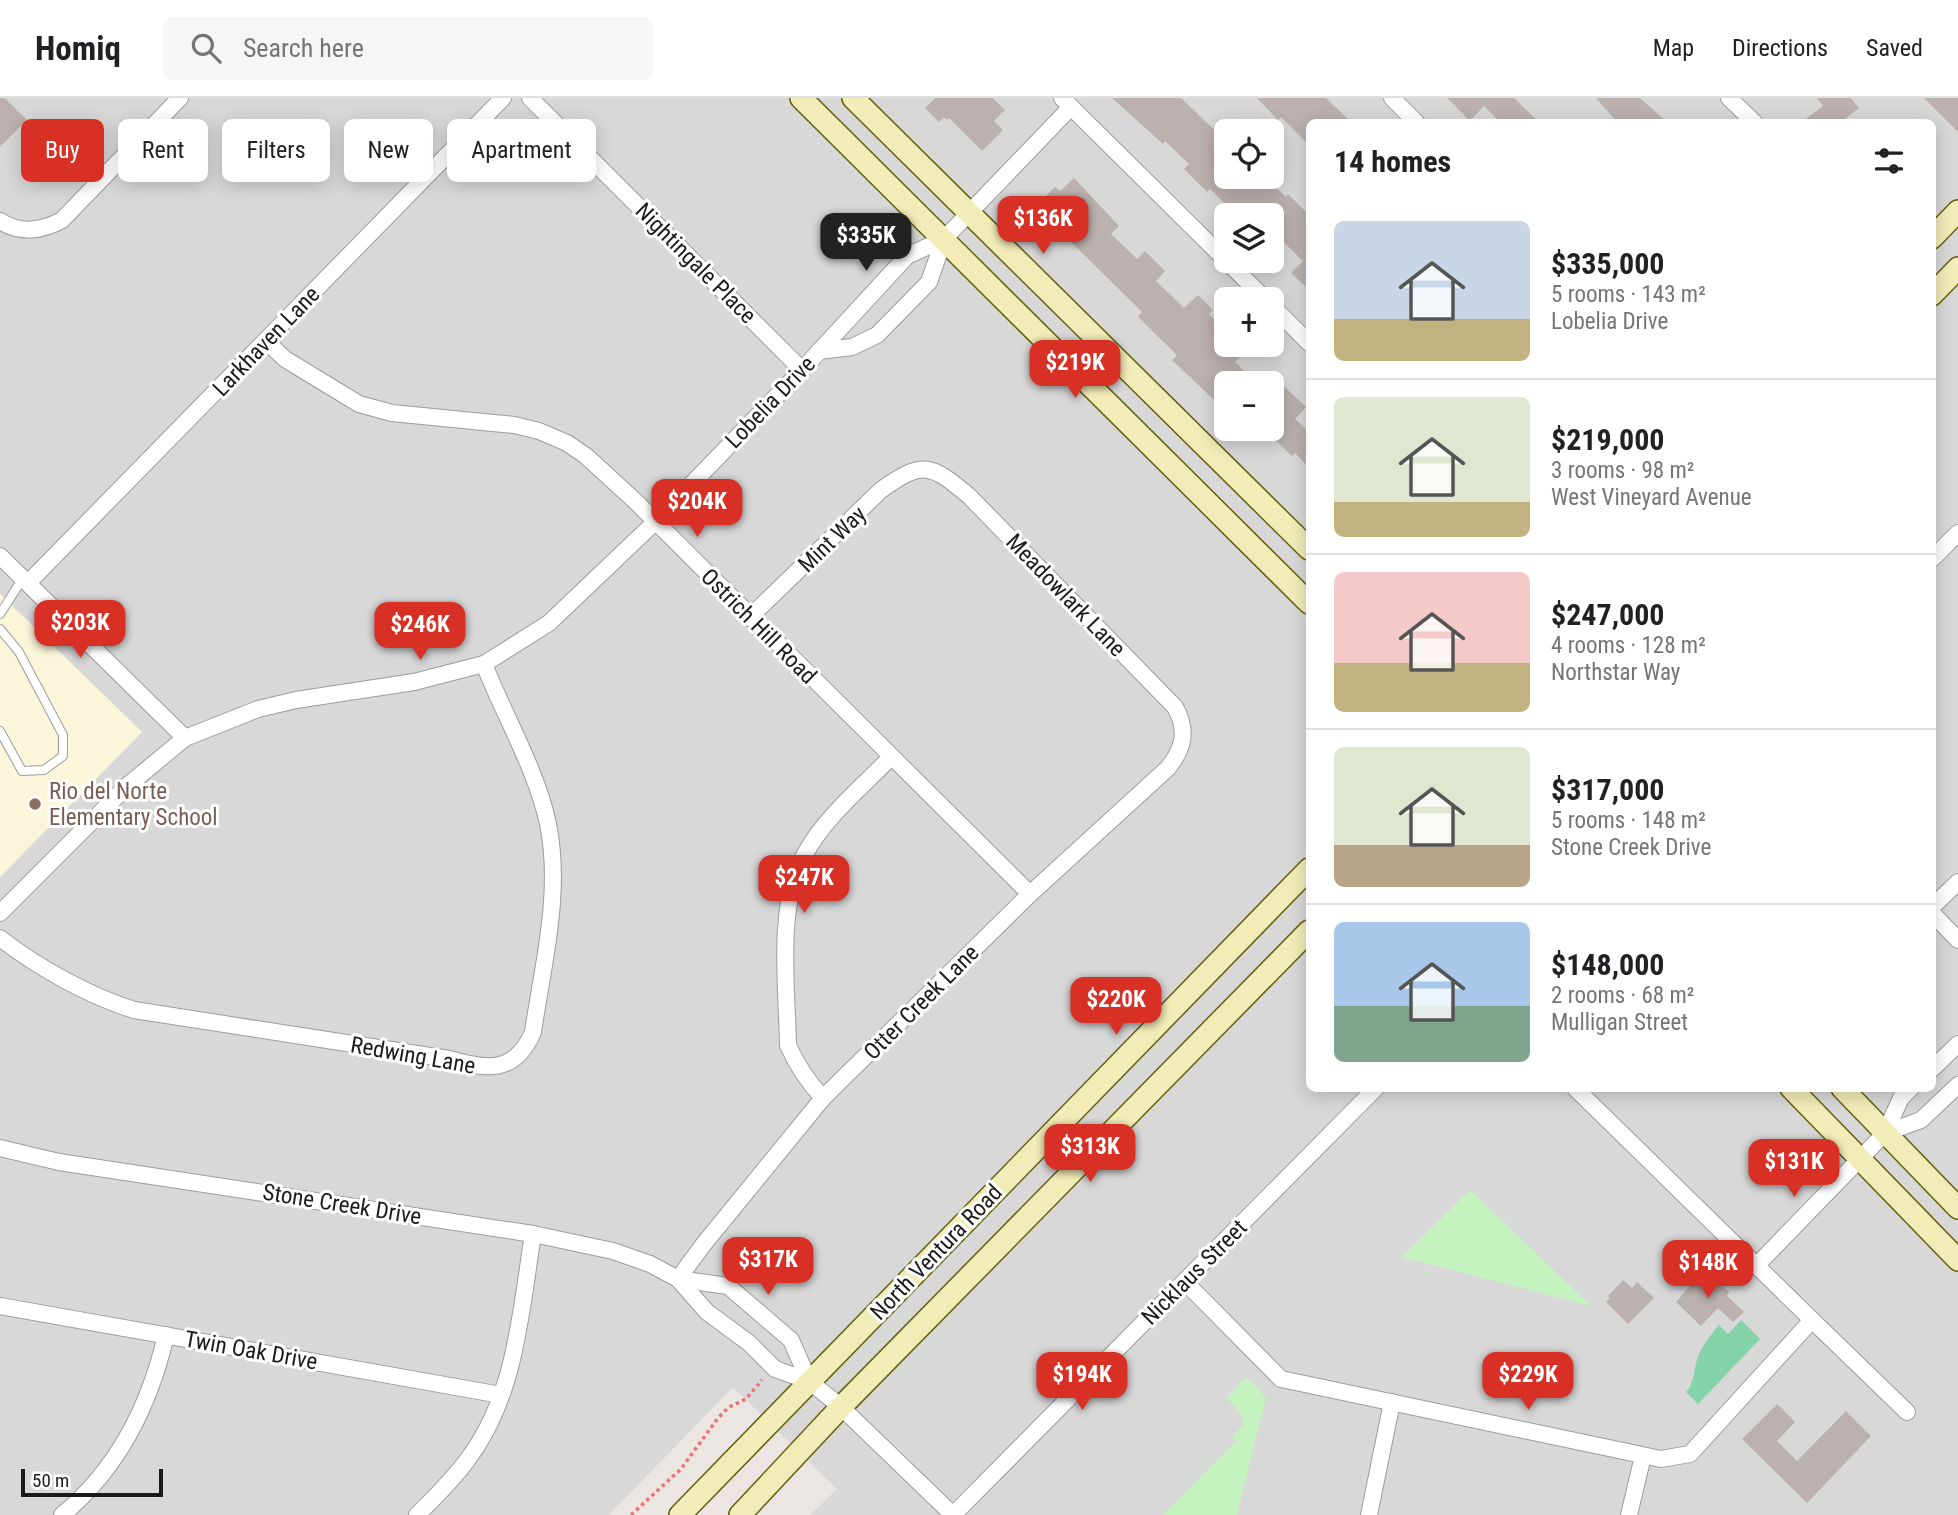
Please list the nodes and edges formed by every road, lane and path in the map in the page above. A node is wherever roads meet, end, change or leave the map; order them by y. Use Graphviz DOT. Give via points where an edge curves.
graph roads {
  1 [pos="180,98"];
  2 [pos="503,98"];
  3 [pos="530,98"];
  4 [pos="801,98"];
  5 [pos="853,98"];
  6 [pos="1392,98"];
  7 [pos="1729,98"];
  8 [pos="1066,102"];
  9 [pos="1413,119"];
  10 [pos="1751,119"];
  11 [pos="1958,212"];
  12 [pos="970,213"];
  13 [pos="0,221"];
  14 [pos="1936,234"];
  15 [pos="944,239"];
  16 [pos="1958,268"];
  17 [pos="1253,287"];
  18 [pos="1936,291"];
  19 [pos="1284,318"];
  20 [pos="1306,340"];
  21 [pos="267,341"];
  22 [pos="818,351"];
  23 [pos="802,370"];
  24 [pos="920,469"];
  25 [pos="654,523"];
  26 [pos="1958,533"];
  27 [pos="1306,546"];
  28 [pos="1936,555"];
  29 [pos="0,556"];
  30 [pos="25,580"];
  31 [pos="1306,600"];
  32 [pos="0,614"];
  33 [pos="749,618"];
  34 [pos="0,629"];
  35 [pos="484,664"];
  36 [pos="0,731"];
  37 [pos="185,738"];
  38 [pos="1182,744"];
  39 [pos="891,757"];
  40 [pos="1306,872"];
  41 [pos="1958,881"];
  42 [pos="1030,894"];
  43 [pos="1936,903"];
  44 [pos="0,912"];
  45 [pos="1936,917"];
  46 [pos="1306,934"];
  47 [pos="0,938"];
  48 [pos="1958,940"];
  49 [pos="1958,1044"];
  50 [pos="1936,1065"];
  51 [pos="1958,1084"];
  52 [pos="1372,1092"];
  53 [pos="1579,1092"];
  54 [pos="1795,1092"];
  55 [pos="1846,1092"];
  56 [pos="1907,1092"];
  57 [pos="823,1098"];
  58 [pos="1885,1133"];
  59 [pos="0,1148"];
  60 [pos="1858,1158"];
  61 [pos="1958,1208"];
  62 [pos="533,1234"];
  63 [pos="1958,1260"];
  64 [pos="1757,1265"];
  65 [pos="678,1279"];
  66 [pos="1185,1282"];
  67 [pos="0,1306"];
  68 [pos="1812,1320"];
  69 [pos="166,1335"];
  70 [pos="775,1369"];
  71 [pos="809,1381"];
  72 [pos="501,1395"];
  73 [pos="1392,1402"];
  74 [pos="841,1407"];
  75 [pos="1907,1412"];
  76 [pos="1643,1456"];
  77 [pos="62,1515"];
  78 [pos="417,1515"];
  79 [pos="631,1515"];
  80 [pos="680,1515"];
  81 [pos="740,1515"];
  82 [pos="953,1515"];
  83 [pos="1369,1515"];
  84 [pos="1629,1515"];
  1 -- 13 [label="street" via="62,220 34,230"];
  2 -- 21 [label="street, Larkhaven Lane"];
  3 -- 23 [label="street, Nightingale Place"];
  4 -- 15 [label="main road"];
  5 -- 12 [label="main road"];
  6 -- 9 [label="street"];
  7 -- 10 [label="street"];
  8 -- 12 [label="street, Lobelia Drive"];
  8 -- 17 [label="street"];
  11 -- 14 [label="main road"];
  12 -- 15 [label="street, Lobelia Drive"];
  12 -- 27 [label="main road"];
  15 -- 22 [label="street, Lobelia Drive" via="906,256"];
  15 -- 22 [label="street, Lobelia Drive" via="929,282 877,335 852,347"];
  15 -- 31 [label="main road"];
  16 -- 18 [label="main road"];
  19 -- 20 [label="street"];
  21 -- 25 [label="street, Ostrich Hill Road" via="285,359 359,404 392,413 514,425 567,443"];
  21 -- 30 [label="street, Larkhaven Lane"];
  22 -- 23 [label="street, Lobelia Drive"];
  23 -- 25 [label="street, Lobelia Drive"];
  24 -- 33 [label="street, Mint Way" via="902,475 881,491"];
  24 -- 38 [label="street, Meadowlark Lane" via="930,469 969,496 1175,707 1182,718"];
  25 -- 33 [label="street, Ostrich Hill Road"];
  25 -- 35 [label="street, Lobelia Drive" via="549,623"];
  26 -- 28 [label="street"];
  29 -- 30 [label="street"];
  30 -- 32 [label="lane"];
  30 -- 37 [label="street"];
  33 -- 39 [label="street, Ostrich Hill Road"];
  34 -- 36 [label="lane" via="19,652 63,735 63,755 44,770 22,771"];
  35 -- 37 [label="street, Lobelia Drive" via="414,682 258,709"];
  35 -- 47 [label="street, Redwing Lane" via="539,790 553,858 552,902 533,1032 528,1044 508,1063 493,1068 471,1066 134,1010 81,989"];
  37 -- 44 [label="street, Lobelia Drive" via="127,786"];
  38 -- 42 [label="street, Otter Creek Lane" via="1168,768"];
  39 -- 42 [label="street, Ostrich Hill Road"];
  39 -- 57 [label="street" via="821,829 793,882 786,912 788,1045 807,1081"];
  40 -- 71 [label="main road, North Ventura Road"];
  41 -- 43 [label="street"];
  42 -- 57 [label="street, Otter Creek Lane"];
  45 -- 48 [label="street"];
  46 -- 74 [label="main road, North Ventura Road"];
  49 -- 50 [label="street"];
  51 -- 58 [label="street" via="1921,1120"];
  52 -- 66 [label="street, Nicklaus Street"];
  53 -- 64 [label="street"];
  54 -- 60 [label="main road"];
  55 -- 58 [label="main road"];
  56 -- 58 [label="street"];
  57 -- 65 [label="street, Otter Creek Lane"];
  58 -- 60 [label="street"];
  58 -- 61 [label="main road"];
  59 -- 62 [label="street, Stone Creek Drive" via="59,1162"];
  60 -- 63 [label="main road"];
  60 -- 64 [label="street"];
  62 -- 65 [label="street, Stone Creek Drive" via="613,1251"];
  62 -- 72 [label="street" via="513,1354"];
  64 -- 68 [label="street"];
  65 -- 70 [label="street, Stone Creek Drive" via="707,1312"];
  65 -- 71 [label="street, Stone Creek Drive" via="728,1286 790,1339"];
  66 -- 73 [label="street" via="1281,1379"];
  66 -- 82 [label="street, Nicklaus Street"];
  67 -- 69 [label="street, Twin Oak Drive"];
  68 -- 75 [label="street"];
  68 -- 76 [label="street" via="1690,1454 1661,1460"];
  69 -- 72 [label="street, Twin Oak Drive"];
  69 -- 77 [label="street" via="157,1373 124,1443 99,1478"];
  70 -- 71 [label="street, Stone Creek Drive"];
  70 -- 79 [label="path" via="746,1399 718,1418 681,1469"];
  71 -- 74 [label="street, Stone Creek Drive"];
  71 -- 80 [label="main road, North Ventura Road"];
  72 -- 78 [label="street" via="469,1458"];
  73 -- 76 [label="street"];
  73 -- 83 [label="street"];
  74 -- 81 [label="main road, North Ventura Road"];
  74 -- 82 [label="street, Stone Creek Drive"];
  76 -- 84 [label="street"];
}
